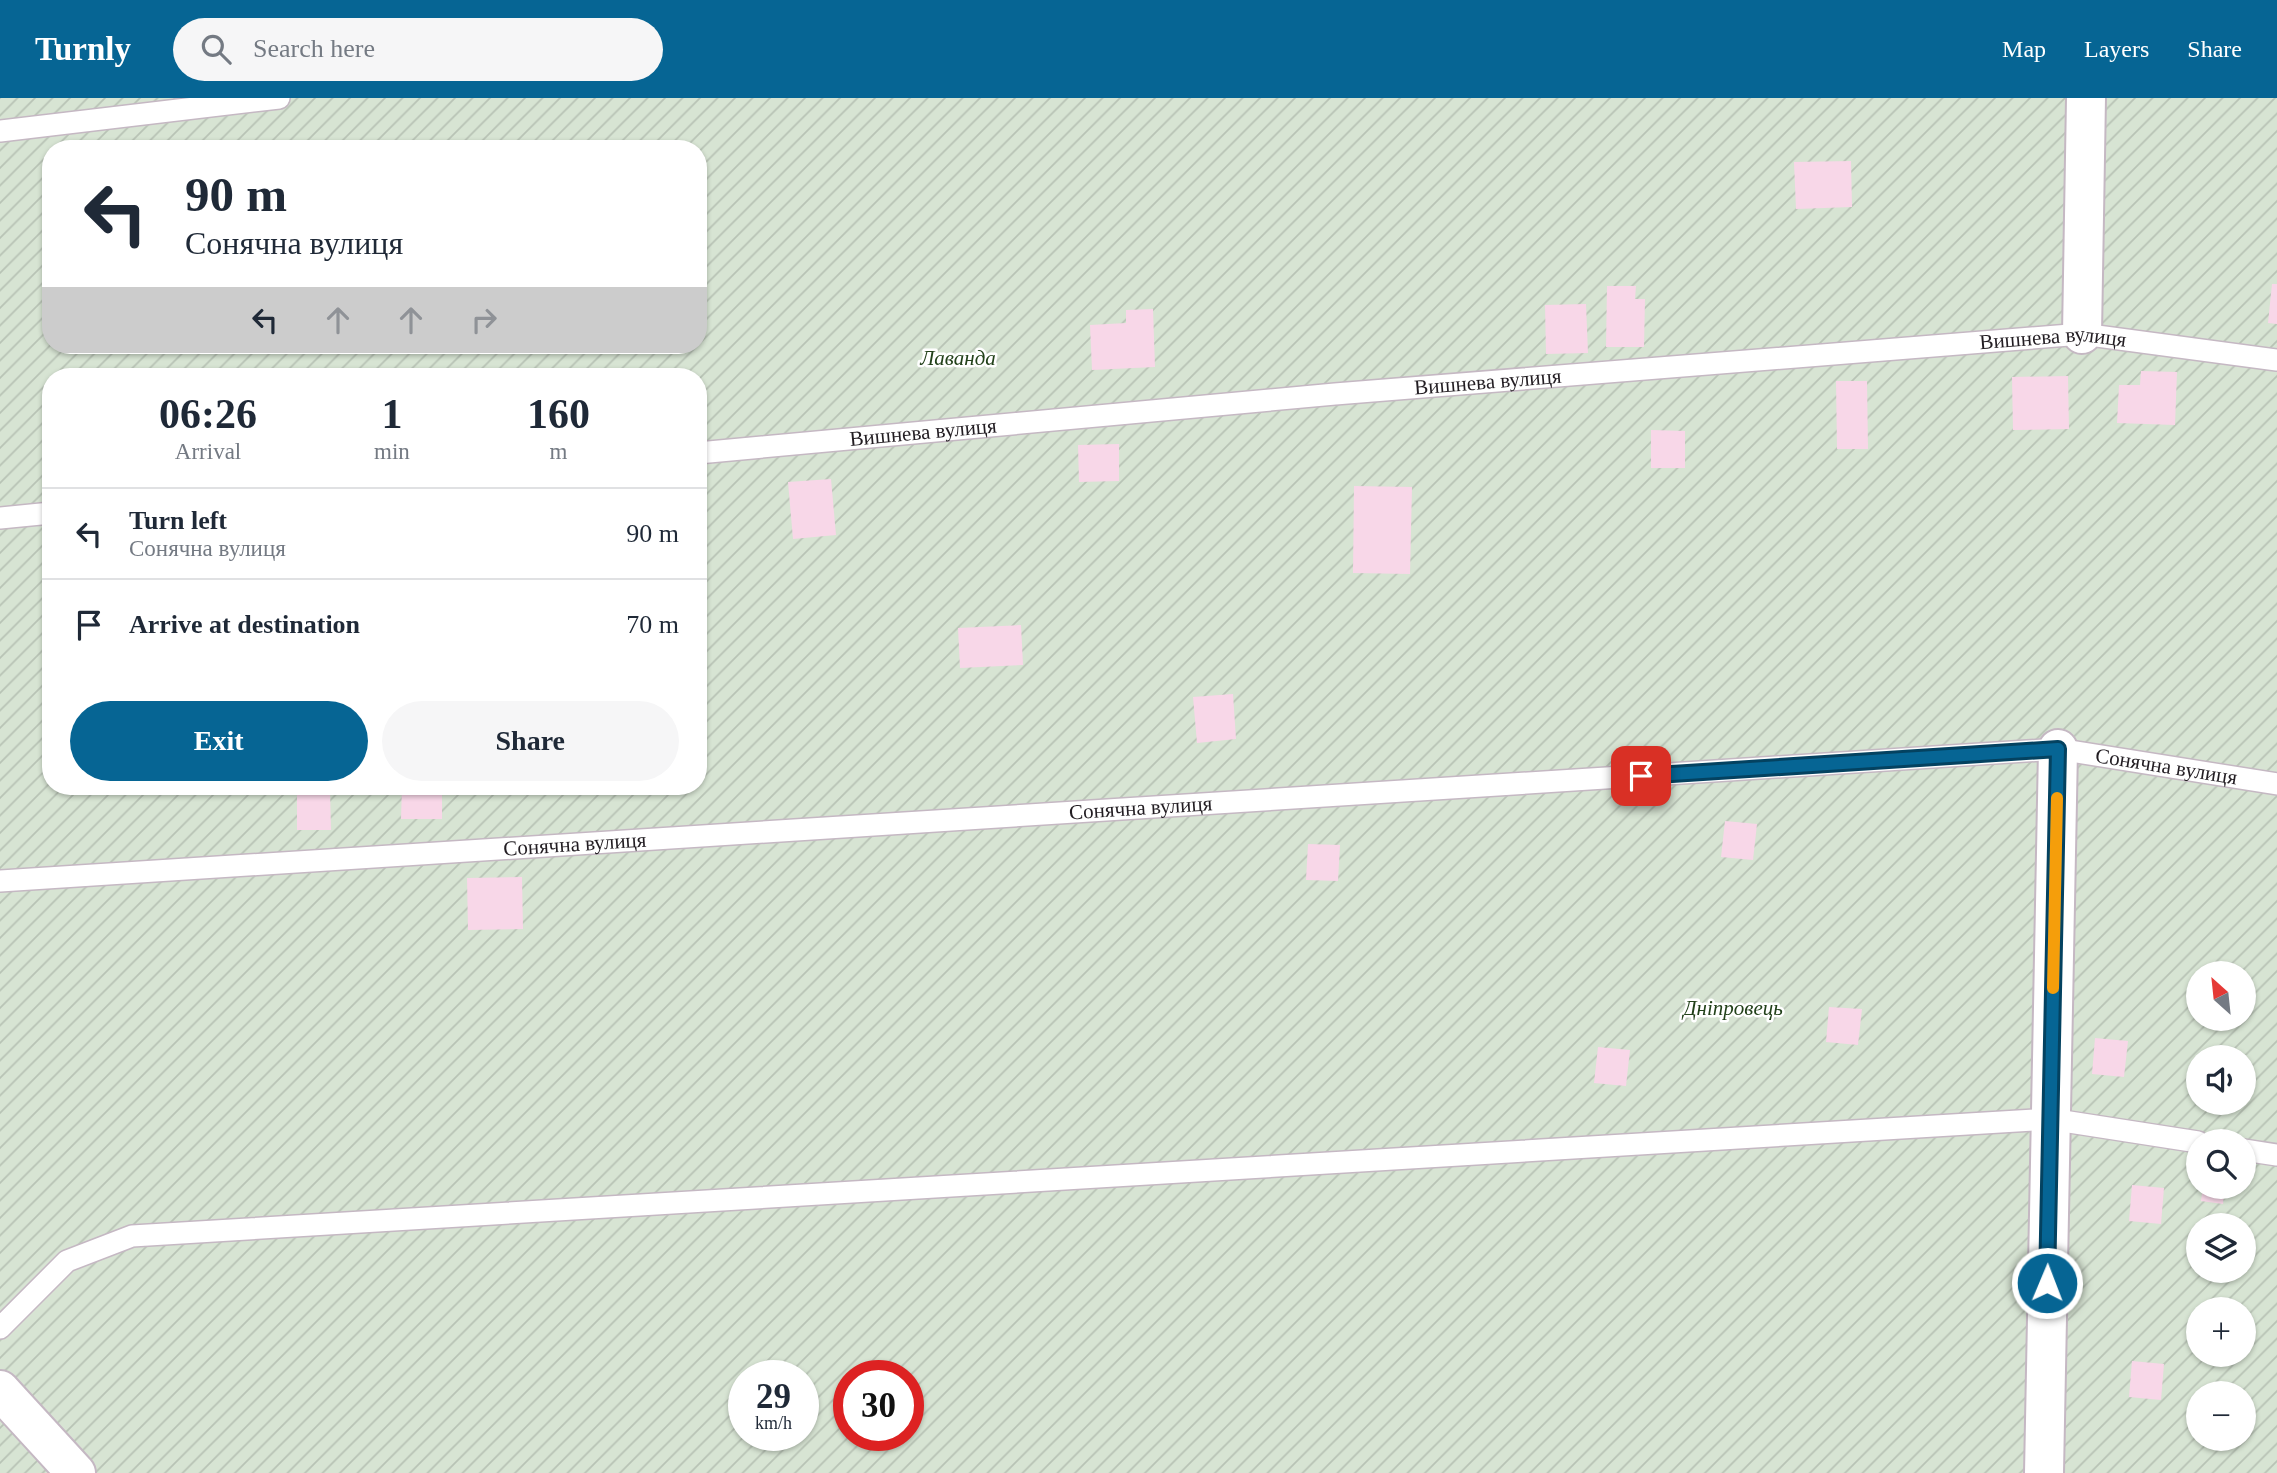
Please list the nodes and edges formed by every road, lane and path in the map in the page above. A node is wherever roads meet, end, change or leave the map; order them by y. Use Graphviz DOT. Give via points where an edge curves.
graph roads {
  1 [pos="279,98"];
  2 [pos="2086,98"];
  3 [pos="0,131"];
  4 [pos="2082,334"];
  5 [pos="2277,360"];
  6 [pos="707,452"];
  7 [pos="42,514"];
  8 [pos="0,518"];
  9 [pos="2058,749"];
  10 [pos="2277,783"];
  11 [pos="0,881"];
  12 [pos="2050,1119"];
  13 [pos="2186,1140"];
  14 [pos="2256,1152"];
  15 [pos="2277,1155"];
  16 [pos="0,1328"];
  17 [pos="0,1390"];
  18 [pos="76,1473"];
  19 [pos="2044,1473"];
  1 -- 3 [label="lane"];
  2 -- 4 [label="street"];
  4 -- 5 [label="lane, Вишнева вулиця"];
  4 -- 6 [label="lane, Вишнева вулиця" via="1349,393"];
  7 -- 8 [label="lane"];
  9 -- 10 [label="lane, Сонячна вулиця"];
  9 -- 11 [label="lane, Сонячна вулиця"];
  9 -- 12 [label="street"];
  12 -- 13 [label="lane"];
  12 -- 16 [label="lane" via="132,1236 67,1261"];
  12 -- 19 [label="street"];
  14 -- 15 [label="lane"];
  17 -- 18 [label="street"];
}
